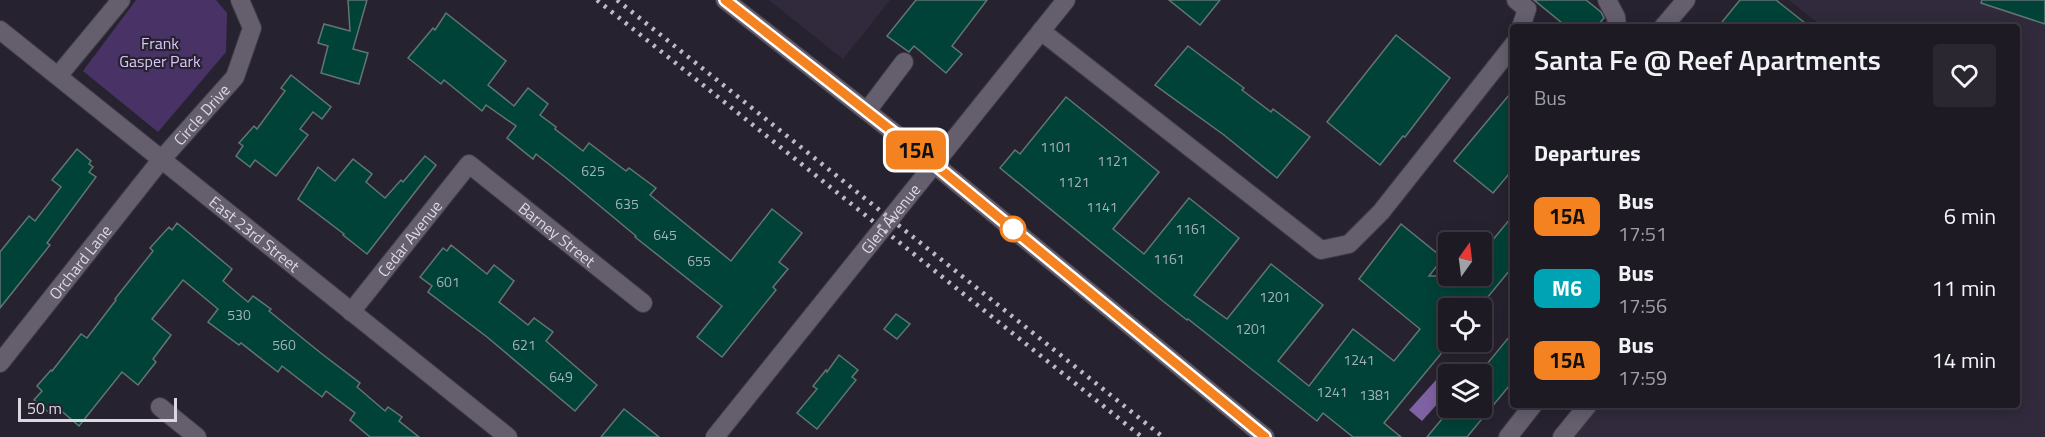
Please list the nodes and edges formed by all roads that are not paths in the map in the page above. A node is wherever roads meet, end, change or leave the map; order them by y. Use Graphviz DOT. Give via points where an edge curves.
graph roads {
  1 [pos="122,0"];
  2 [pos="240,0"];
  3 [pos="725,0"];
  4 [pos="1066,0"];
  5 [pos="1516,0"];
  6 [pos="1607,0"];
  7 [pos="1686,0"];
  8 [pos="1522,24"];
  9 [pos="1617,24"];
  10 [pos="1666,24"];
  11 [pos="0,30"];
  12 [pos="1041,32"];
  13 [pos="1510,49"];
  14 [pos="904,62"];
  15 [pos="58,76"];
  16 [pos="867,111"];
  17 [pos="161,160"];
  18 [pos="469,164"];
  19 [pos="934,164"];
  20 [pos="644,303"];
  21 [pos="351,312"];
  22 [pos="2,355"];
  23 [pos="160,407"];
  24 [pos="1531,408"];
  25 [pos="1586,408"];
  26 [pos="197,437"];
  27 [pos="508,437"];
  28 [pos="716,437"];
  29 [pos="1265,437"];
  30 [pos="1508,437"];
  31 [pos="1562,437"];
  1 -- 15 [label="street"];
  2 -- 17 [label="street, Circle Drive" via="252,28 235,77"];
  3 -- 16 [label="street"];
  4 -- 12 [label="street, Glen Avenue"];
  5 -- 8 [label="street" via="1527,9"];
  6 -- 9 [label="street"];
  7 -- 10 [label="street"];
  11 -- 15 [label="street, East 23rd Street"];
  12 -- 13 [label="street" via="1322,250 1349,244 1381,212"];
  12 -- 19 [label="street, Glen Avenue"];
  14 -- 16 [label="street"];
  15 -- 17 [label="street, East 23rd Street"];
  16 -- 19 [label="street"];
  17 -- 21 [label="street, East 23rd Street"];
  17 -- 22 [label="street, Orchard Lane"];
  18 -- 20 [label="street, Barney Street"];
  18 -- 21 [label="street, Cedar Avenue"];
  19 -- 28 [label="street, Glen Avenue"];
  19 -- 29 [label="street"];
  21 -- 27 [label="street, East 23rd Street"];
  23 -- 26 [label="street"];
  24 -- 30 [label="street"];
  25 -- 31 [label="street"];
}
